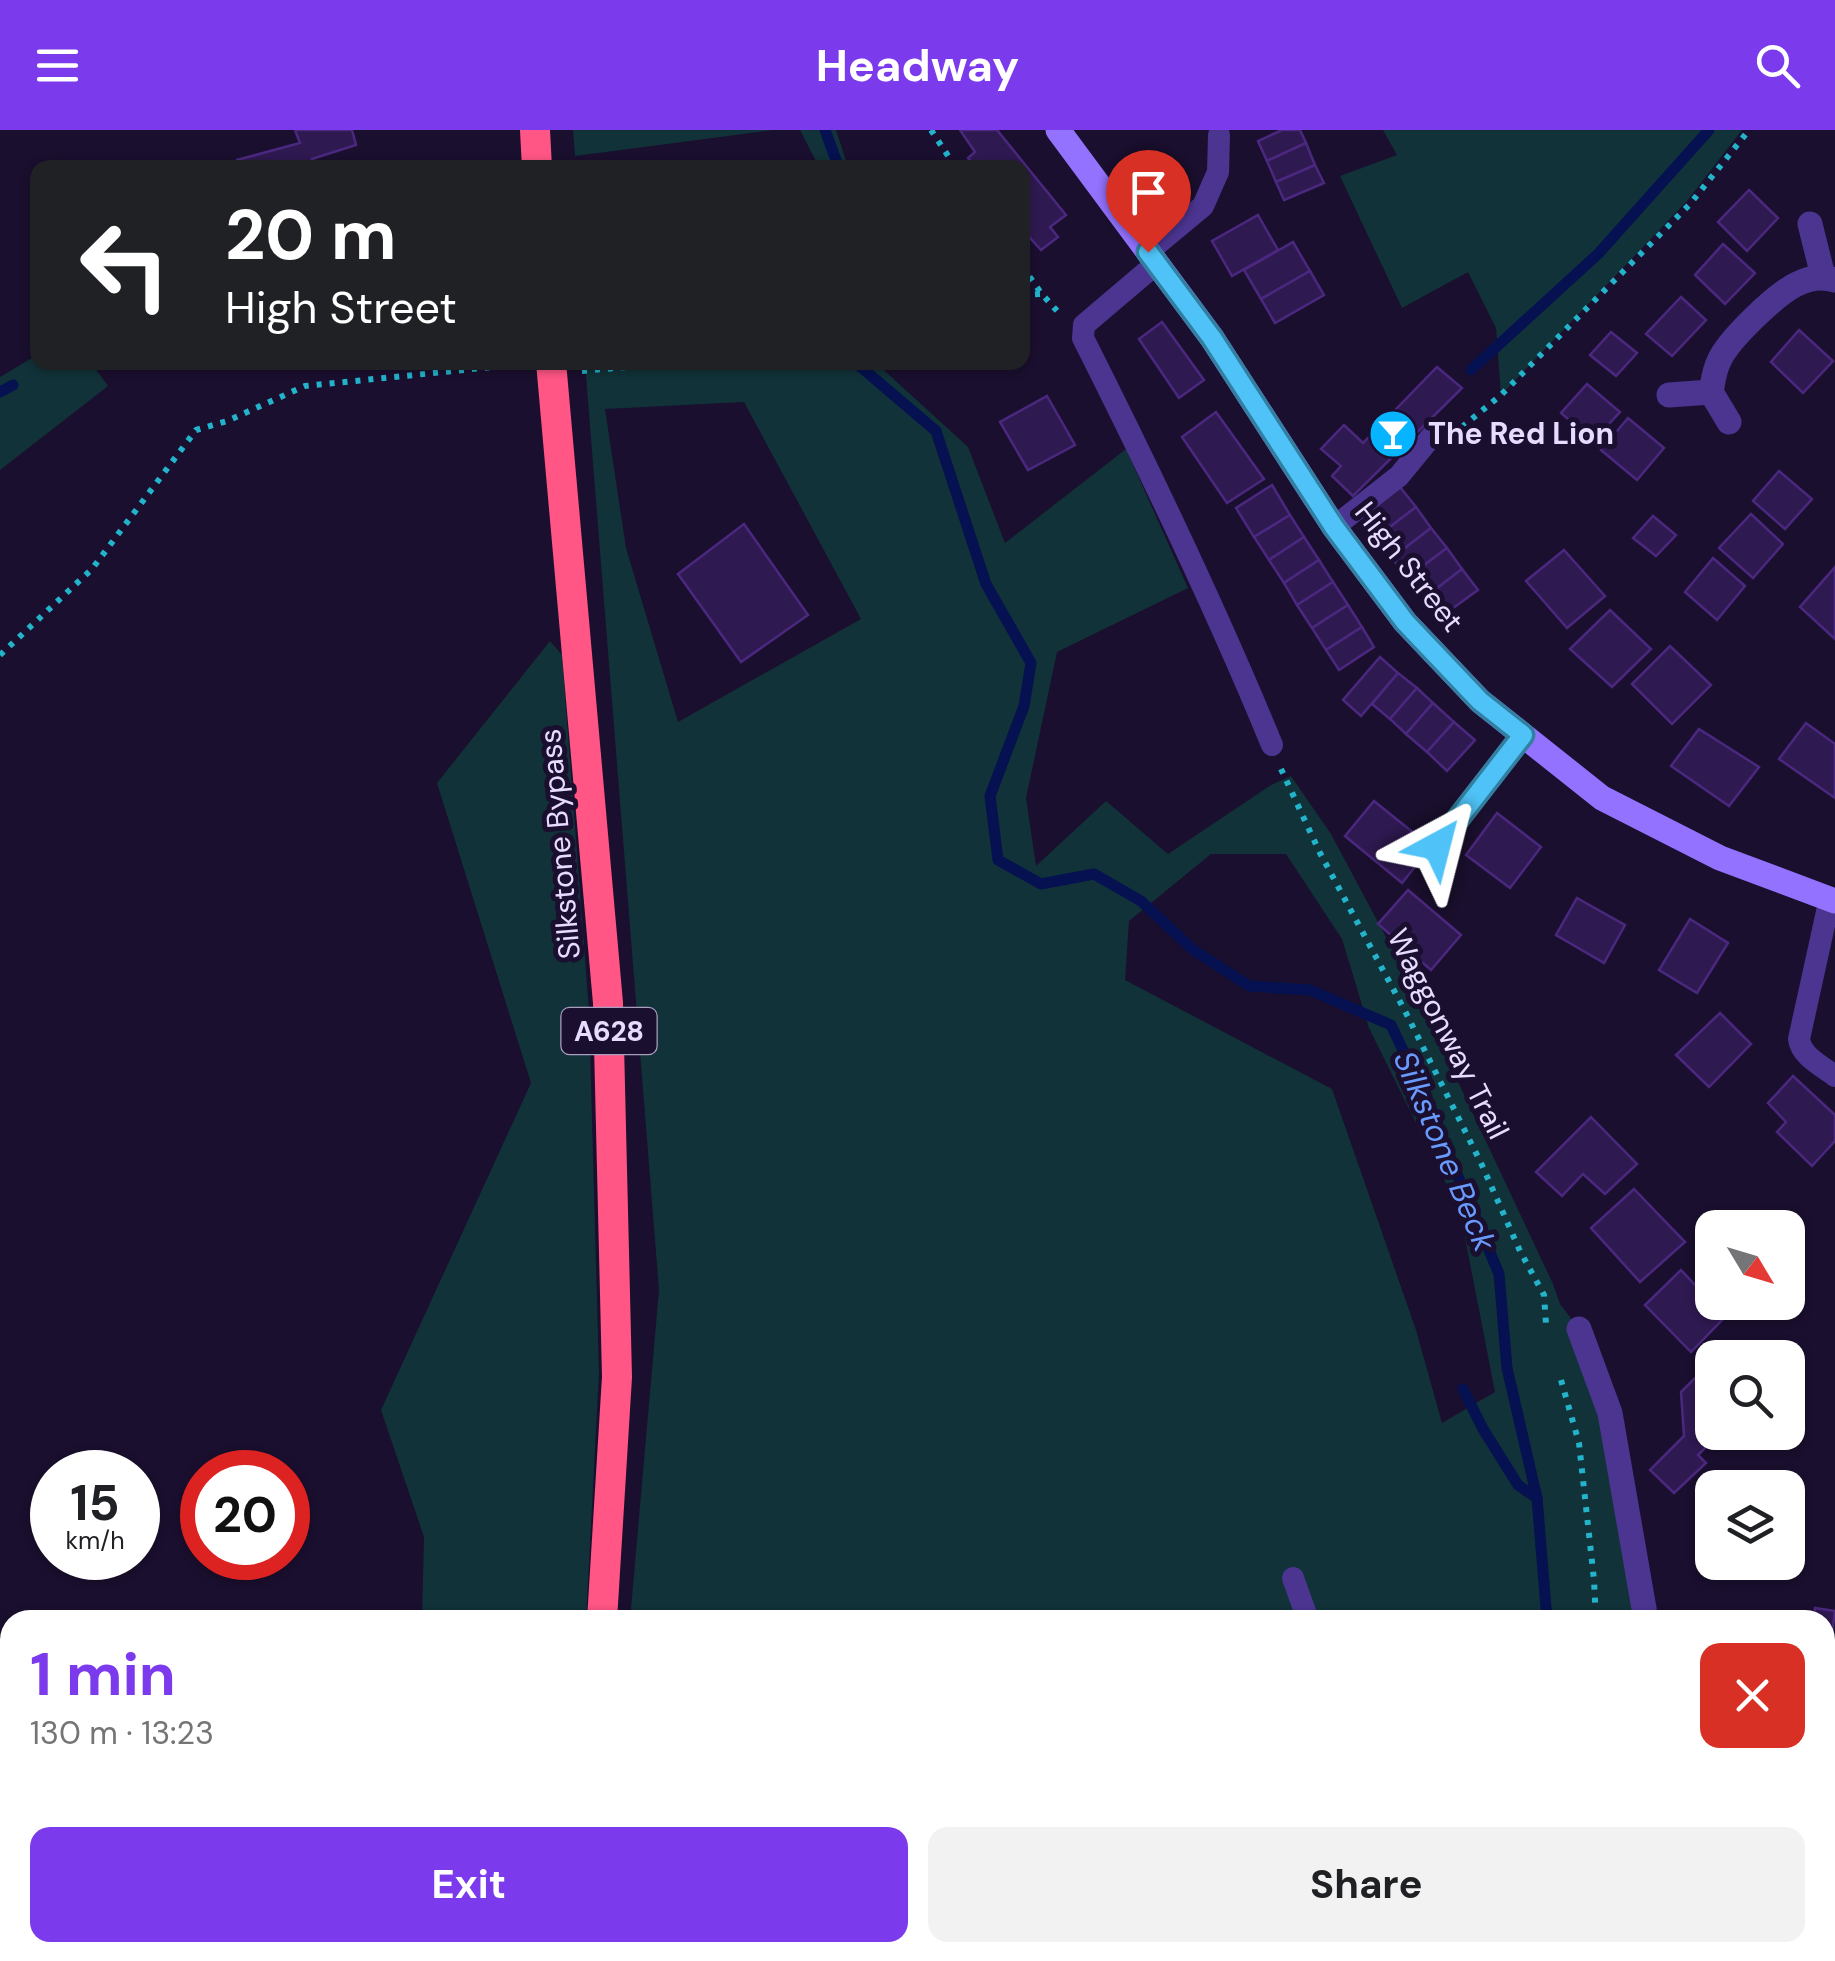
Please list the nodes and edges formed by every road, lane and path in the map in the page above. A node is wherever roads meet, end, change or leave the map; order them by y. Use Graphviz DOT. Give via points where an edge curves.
graph roads {
  1 [pos="534,130"];
  2 [pos="931,130"];
  3 [pos="1058,130"];
  4 [pos="1749,130"];
  5 [pos="1218,136"];
  6 [pos="536,160"];
  7 [pos="951,160"];
  8 [pos="1810,224"];
  9 [pos="1153,257"];
  10 [pos="1030,278"];
  11 [pos="1829,278"];
  12 [pos="1041,294"];
  13 [pos="1030,295"];
  14 [pos="1083,338"];
  15 [pos="463,370"];
  16 [pos="551,370"];
  17 [pos="1710,392"];
  18 [pos="1670,395"];
  19 [pos="1729,422"];
  20 [pos="1436,431"];
  21 [pos="1334,527"];
  22 [pos="0,655"];
  23 [pos="1523,735"];
  24 [pos="1272,745"];
  25 [pos="1437,846"];
  26 [pos="1832,899"];
  27 [pos="1835,1076"];
  28 [pos="1579,1328"];
  29 [pos="1547,1331"];
  30 [pos="1558,1368"];
  31 [pos="1293,1578"];
  32 [pos="603,1610"];
  33 [pos="1304,1610"];
  34 [pos="1596,1610"];
  35 [pos="1644,1610"];
  1 -- 6 [label="highway"];
  2 -- 7 [label="path"];
  3 -- 9 [label="street, High Street"];
  4 -- 20 [label="path" via="1690,204 1501,396 1454,434"];
  5 -- 9 [label="lane" via="1218,172 1203,206"];
  8 -- 11 [label="street"];
  9 -- 14 [label="lane" via="1084,325"];
  9 -- 21 [label="street, High Street"];
  10 -- 12 [label="path"];
  11 -- 17 [label="street" via="1796,284 1764,308 1719,360"];
  12 -- 13 [label="path"];
  12 -- 14 [label="path"];
  14 -- 24 [label="lane"];
  15 -- 22 [label="path" via="305,386 196,430 92,568"];
  16 -- 32 [label="highway, Silkstone Bypass / A628" via="608,1003 616,1377"];
  17 -- 18 [label="street"];
  17 -- 19 [label="street"];
  20 -- 21 [label="lane" via="1399,476"];
  21 -- 23 [label="street, High Street" via="1405,622 1480,701"];
  23 -- 25 [label="lane"];
  23 -- 26 [label="street, High Street" via="1602,798 1720,858"];
  24 -- 29 [label="path, Waggonway Trail" via="1544,1295"];
  26 -- 27 [label="lane" via="1798,1039 1805,1054"];
  28 -- 35 [label="street" via="1610,1413"];
  30 -- 34 [label="path" via="1579,1443"];
  31 -- 33 [label="lane"];
}
